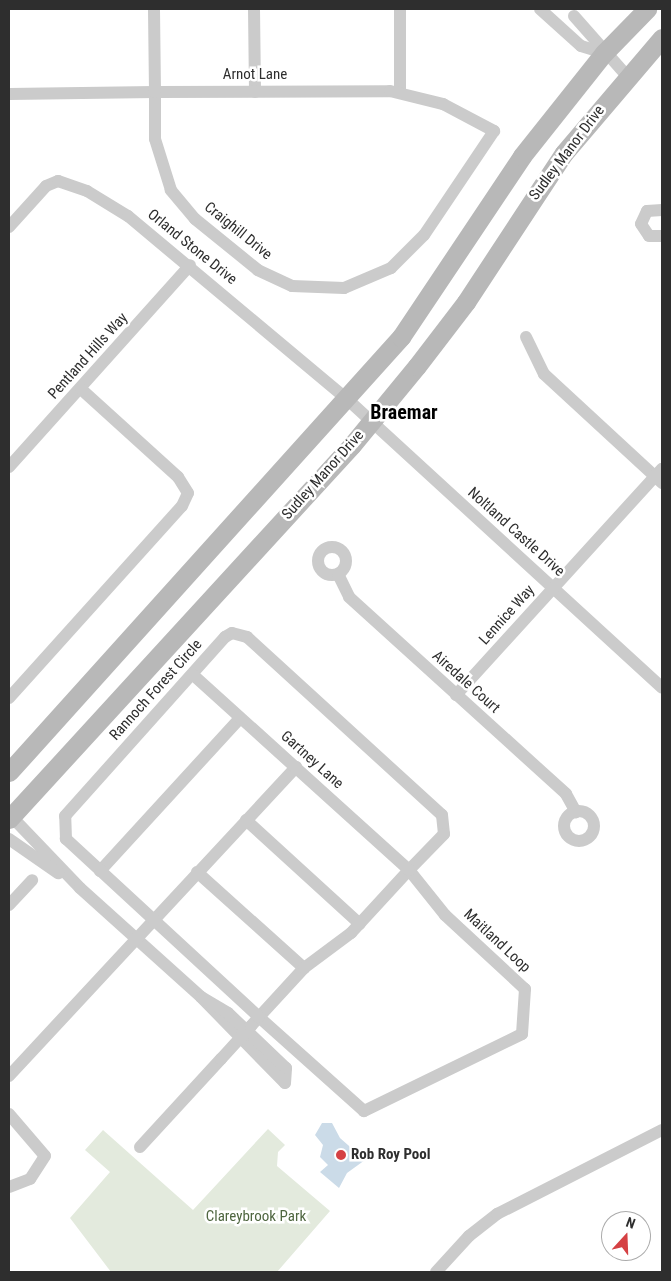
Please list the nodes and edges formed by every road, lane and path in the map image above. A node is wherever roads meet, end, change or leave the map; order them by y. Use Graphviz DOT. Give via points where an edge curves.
graph roads {
  1 [pos="154,9"];
  2 [pos="254,9"];
  3 [pos="400,9"];
  4 [pos="540,9"];
  5 [pos="647,9"];
  6 [pos="571,11"];
  7 [pos="662,38"];
  8 [pos="604,54"];
  9 [pos="627,76"];
  10 [pos="155,92"];
  11 [pos="255,92"];
  12 [pos="400,93"];
  13 [pos="9,94"];
  14 [pos="494,131"];
  15 [pos="662,210"];
  16 [pos="9,228"];
  17 [pos="662,236"];
  18 [pos="190,265"];
  19 [pos="526,337"];
  20 [pos="81,389"];
  21 [pos="347,399"];
  22 [pos="371,421"];
  23 [pos="9,468"];
  24 [pos="660,476"];
  25 [pos="338,574"];
  26 [pos="553,588"];
  27 [pos="193,675"];
  28 [pos="662,688"];
  29 [pos="456,695"];
  30 [pos="9,698"];
  31 [pos="240,718"];
  32 [pos="296,767"];
  33 [pos="9,772"];
  34 [pos="576,812"];
  35 [pos="10,816"];
  36 [pos="246,820"];
  37 [pos="9,839"];
  38 [pos="409,870"];
  39 [pos="100,871"];
  40 [pos="197,872"];
  41 [pos="32,880"];
  42 [pos="80,888"];
  43 [pos="9,905"];
  44 [pos="153,919"];
  45 [pos="360,924"];
  46 [pos="136,938"];
  47 [pos="304,968"];
  48 [pos="259,1017"];
  49 [pos="242,1035"];
  50 [pos="9,1076"];
  51 [pos="9,1114"];
  52 [pos="662,1130"];
  53 [pos="140,1147"];
  54 [pos="9,1187"];
  55 [pos="436,1272"];
  1 -- 10 [label="street, Craighill Drive"];
  2 -- 11 [label="street"];
  3 -- 12 [label="street"];
  4 -- 8 [label="street" via="581,46"];
  5 -- 8 [label="main road, Sudley Manor Drive"];
  6 -- 8 [label="street" via="588,27"];
  7 -- 9 [label="main road, Sudley Manor Drive"];
  8 -- 9 [label="street"];
  8 -- 21 [label="main road, Sudley Manor Drive" via="522,156 400,337"];
  9 -- 22 [label="main road, Sudley Manor Drive" via="564,153 442,335"];
  10 -- 11 [label="street, Arnot Lane"];
  10 -- 13 [label="street, Arnot Lane"];
  10 -- 14 [label="street, Craighill Drive" via="157,153 171,190 183,207 258,270 309,289 362,284 403,259"];
  11 -- 12 [label="street, Arnot Lane"];
  12 -- 14 [label="street, Arnot Lane" via="443,104"];
  15 -- 17 [label="street" via="647,211 641,224 649,236"];
  16 -- 18 [label="street, Orland Stone Drive" via="46,186 64,181 128,216"];
  18 -- 20 [label="street, Pentland Hills Way"];
  18 -- 21 [label="street, Orland Stone Drive"];
  19 -- 24 [label="street" via="544,374"];
  20 -- 23 [label="street, Pentland Hills Way"];
  20 -- 30 [label="street" via="178,477 188,494 182,506"];
  21 -- 22 [label="street, Noltland Castle Drive"];
  21 -- 33 [label="main road, Sudley Manor Drive"];
  22 -- 26 [label="street, Noltland Castle Drive"];
  22 -- 35 [label="main road, Sudley Manor Drive"];
  24 -- 26 [label="street, Lennice Way"];
  25 -- 29 [label="street, Airedale Court" via="349,597"];
  26 -- 28 [label="street, Noltland Castle Drive"];
  26 -- 29 [label="street, Lennice Way"];
  27 -- 31 [label="street, Gartney Lane"];
  27 -- 38 [label="street, Rannoch Forest Circle" via="225,636 232,633 247,637 442,814 444,834"];
  27 -- 39 [label="street, Rannoch Forest Circle" via="65,816 66,839"];
  29 -- 34 [label="street, Airedale Court" via="566,794"];
  31 -- 32 [label="street, Gartney Lane"];
  31 -- 39 [label="street"];
  32 -- 36 [label="street"];
  32 -- 38 [label="street, Gartney Lane"];
  35 -- 42 [label="street"];
  36 -- 40 [label="street"];
  36 -- 45 [label="street"];
  37 -- 42 [label="street"];
  38 -- 45 [label="street"];
  38 -- 48 [label="street, Maitland Loop" via="445,915 525,989 522,1034 364,1111"];
  39 -- 44 [label="street, Rannoch Forest Circle"];
  40 -- 44 [label="street"];
  40 -- 47 [label="street"];
  41 -- 43 [label="street"];
  42 -- 46 [label="street"];
  44 -- 46 [label="street"];
  44 -- 48 [label="street, Rannoch Forest Circle"];
  45 -- 47 [label="street"];
  46 -- 49 [label="street"];
  46 -- 50 [label="street"];
  47 -- 48 [label="street"];
  48 -- 49 [label="street"];
  49 -- 53 [label="street"];
  51 -- 54 [label="street" via="45,1156 30,1179"];
  52 -- 55 [label="street" via="497,1214"];
}
